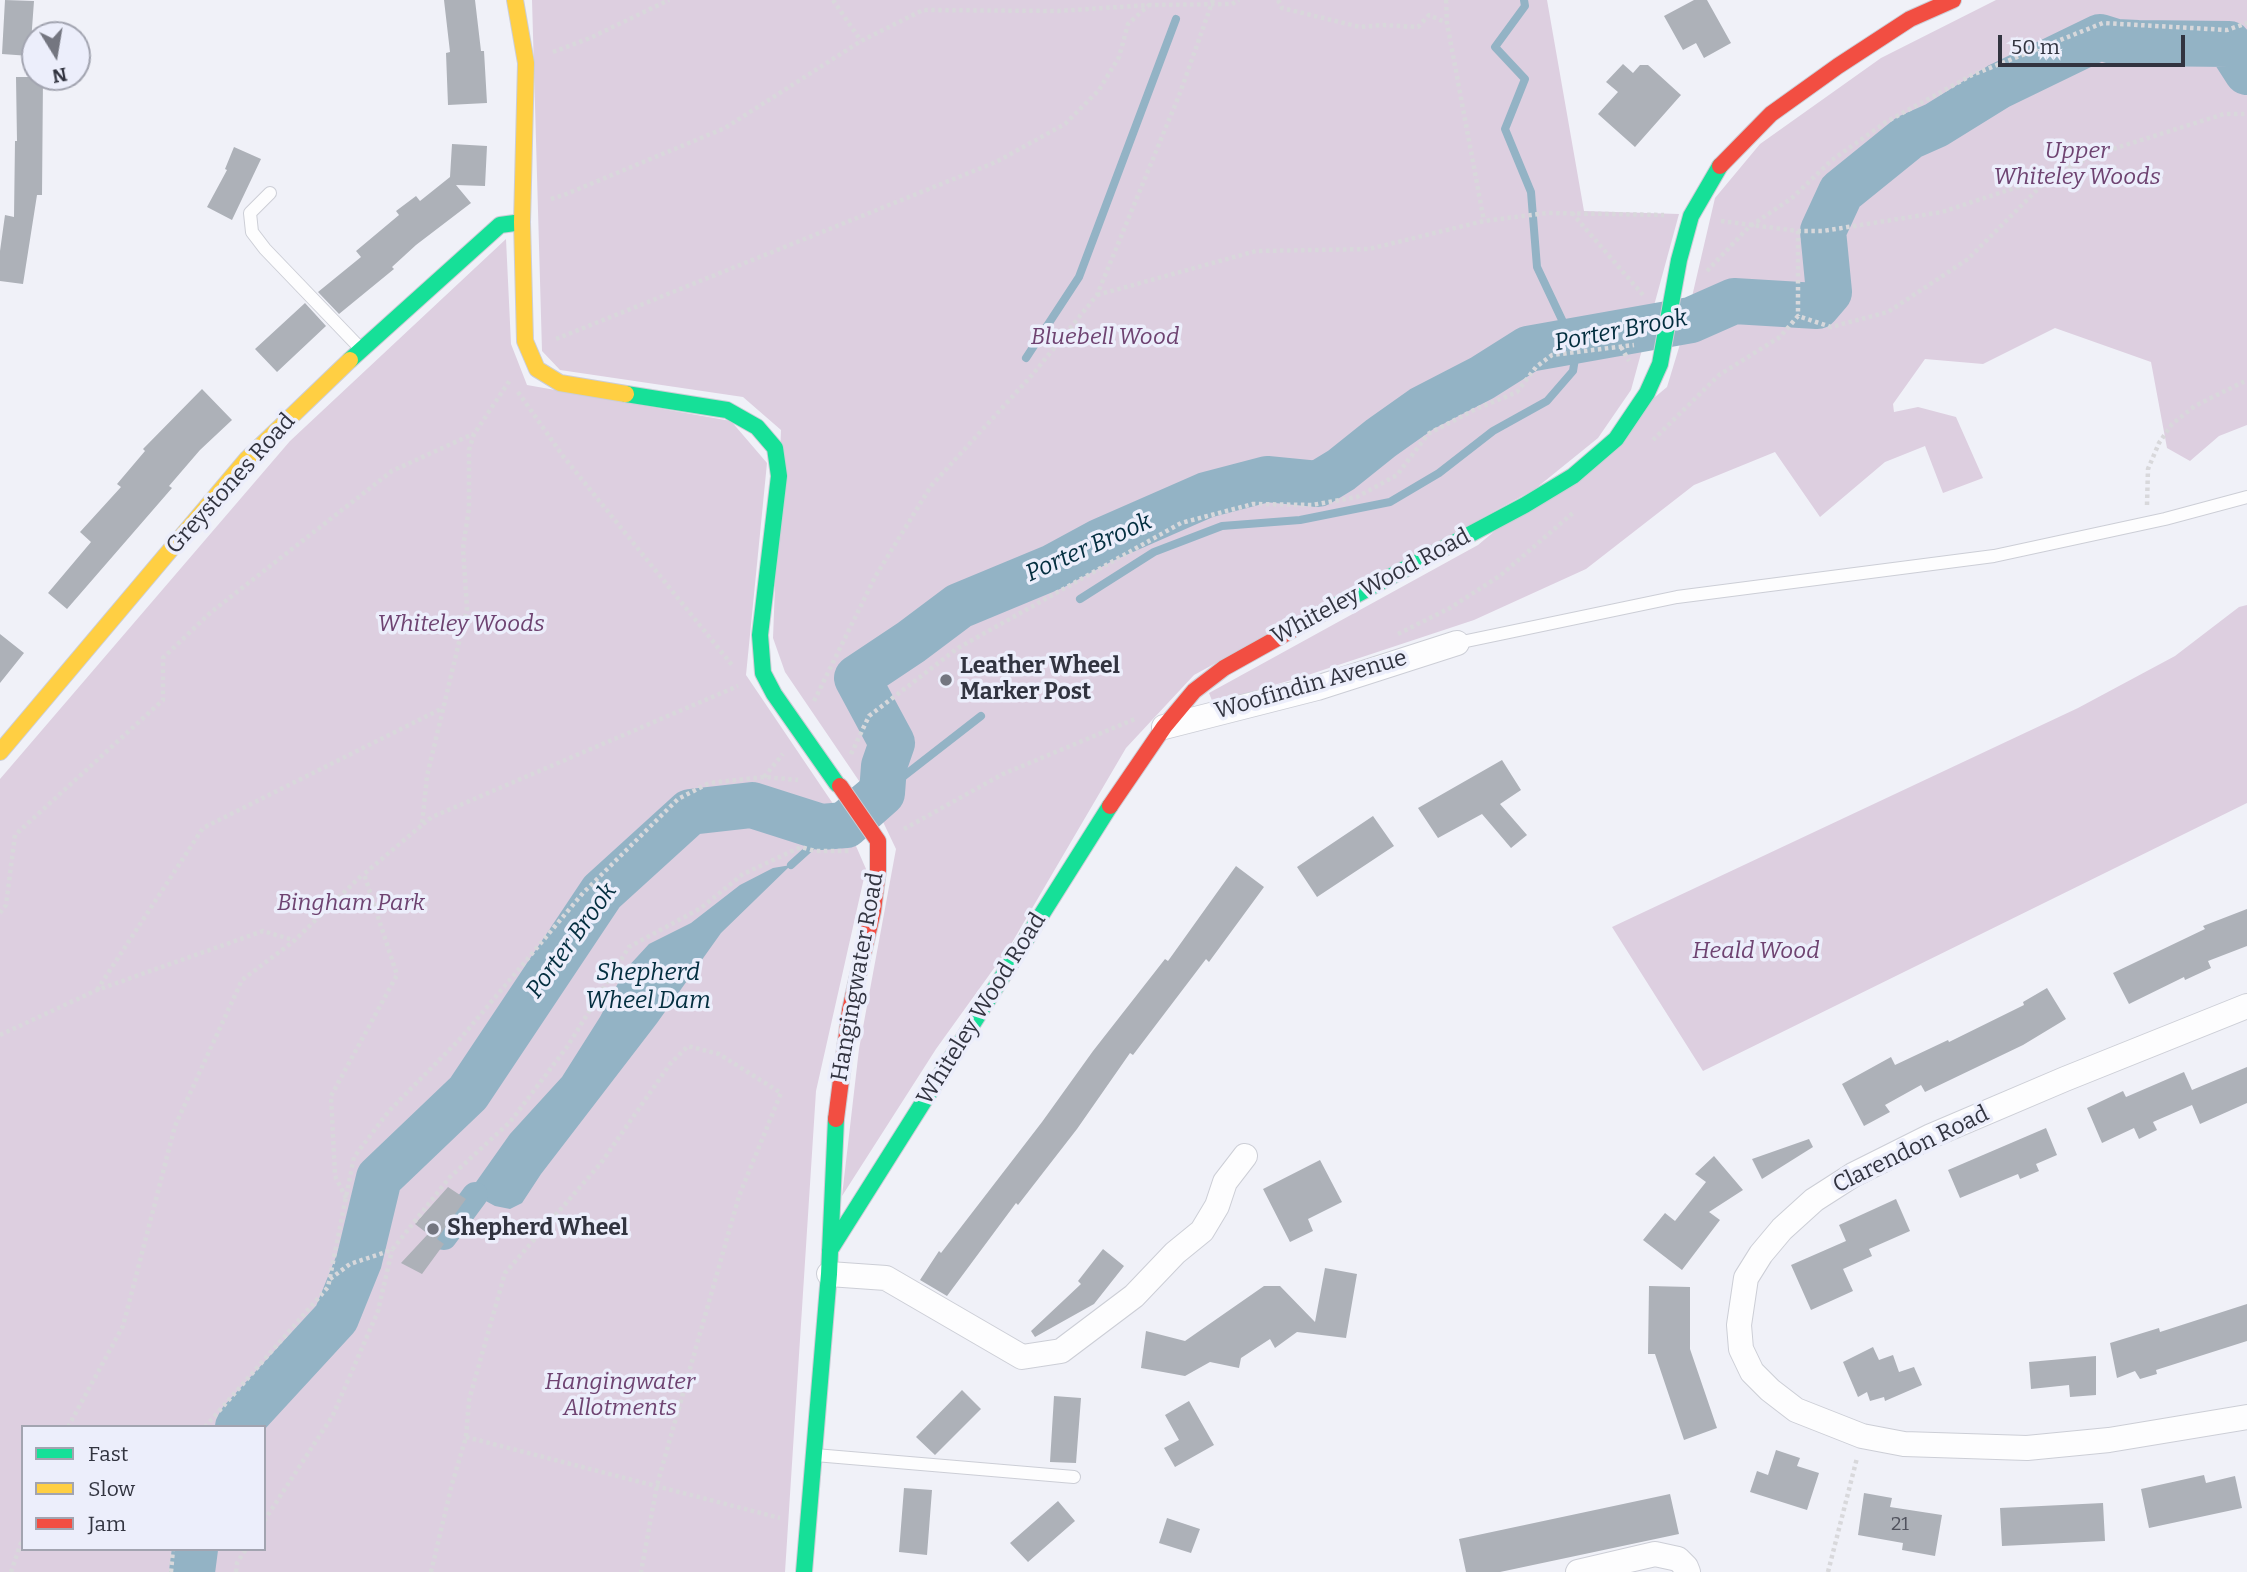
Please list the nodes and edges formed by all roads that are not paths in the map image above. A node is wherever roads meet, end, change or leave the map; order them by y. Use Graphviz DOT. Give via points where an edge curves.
graph roads {
  1 [pos="515,0"];
  2 [pos="1953,0"];
  3 [pos="270,193"];
  4 [pos="522,214"];
  5 [pos="361,349"];
  6 [pos="2247,497"];
  7 [pos="1457,643"];
  8 [pos="1164,727"];
  9 [pos="0,752"];
  10 [pos="2247,1006"];
  11 [pos="1245,1156"];
  12 [pos="830,1262"];
  13 [pos="2247,1417"];
  14 [pos="814,1455"];
  15 [pos="1074,1477"];
  16 [pos="804,1572"];
  17 [pos="1578,1572"];
  18 [pos="1688,1572"];
  1 -- 4 [label="street, Hangingwater Road" via="526,63"];
  2 -- 8 [label="street, Whiteley Wood Road" via="1910,19 1838,65 1772,114 1717,169 1691,216 1660,364 1616,439 1573,476 1525,505 1224,668 1194,691"];
  3 -- 5 [label="lane" via="250,213 252,232"];
  4 -- 5 [label="street, Greystones Road" via="499,225"];
  4 -- 12 [label="street, Hangingwater Road" via="525,341 537,369 559,383 727,410 758,427 775,448 779,476 760,635 763,673 878,841 873,911 850,1010 836,1108"];
  5 -- 9 [label="street, Greystones Road" via="247,459"];
  6 -- 7 [label="lane" via="1994,556 1677,597"];
  7 -- 8 [label="street, Woofindin Avenue" via="1317,688"];
  8 -- 12 [label="street, Whiteley Wood Road" via="1097,827"];
  10 -- 13 [label="street, Clarendon Road" via="1931,1136 1853,1175 1814,1200 1761,1254 1746,1278 1739,1325 1741,1349 1752,1372 1796,1410 1862,1436 1903,1444 2027,1448 2109,1440"];
  11 -- 12 [label="street" via="1226,1182 1202,1231 1134,1296 1061,1351 1022,1357 886,1278"];
  12 -- 14 [label="street, Hangingwater Road"];
  14 -- 15 [label="lane"];
  14 -- 16 [label="street, Hangingwater Road"];
  17 -- 18 [label="street" via="1655,1553 1678,1559"];
}
